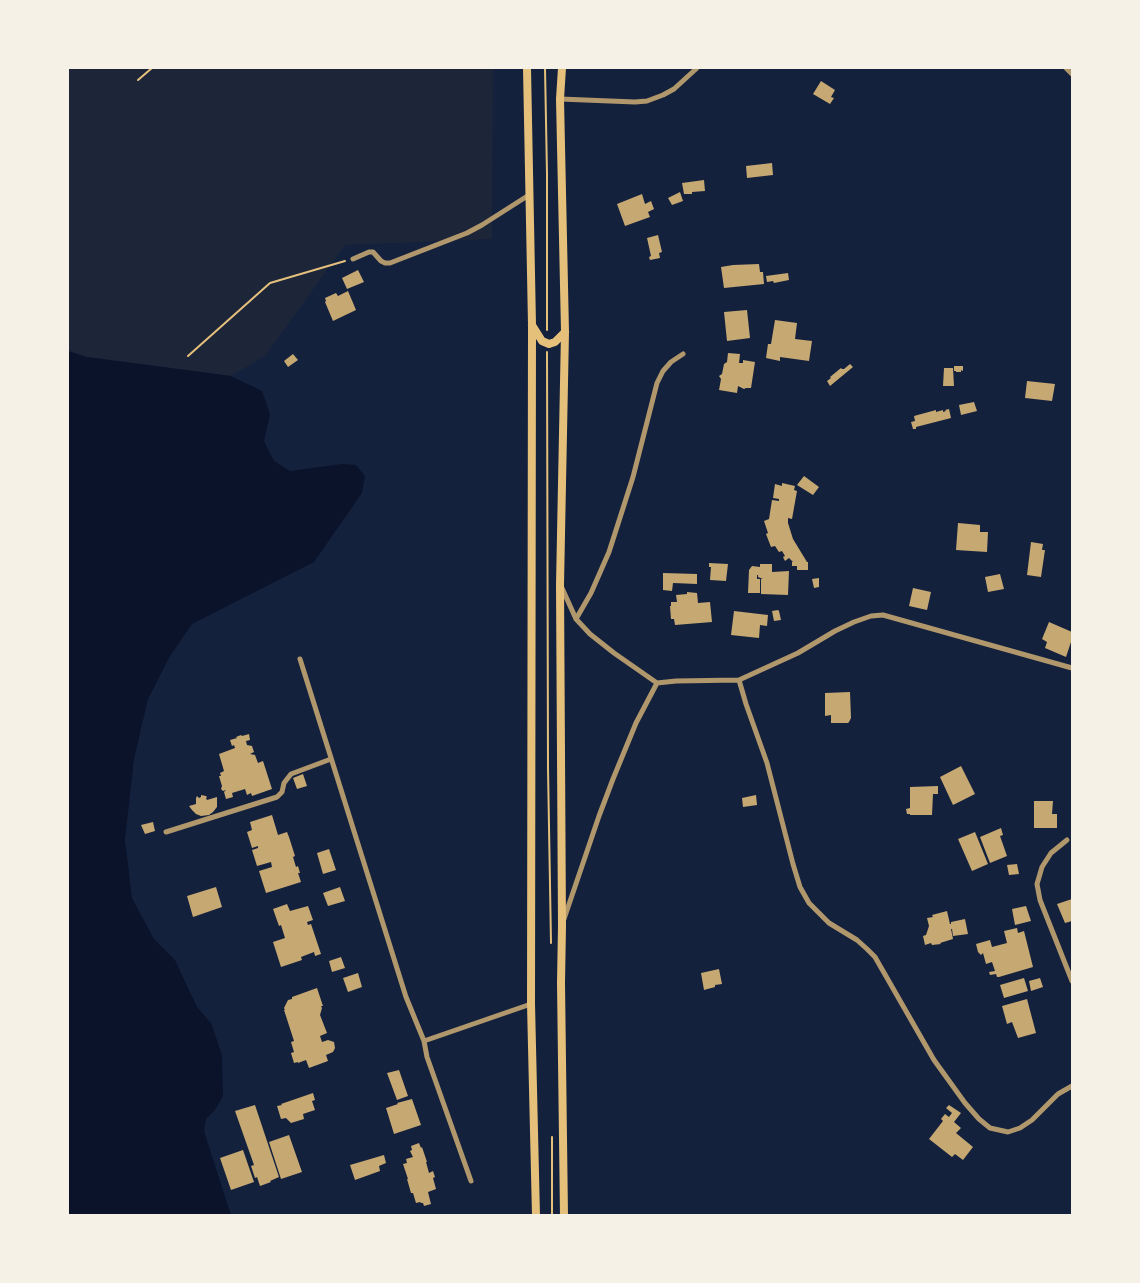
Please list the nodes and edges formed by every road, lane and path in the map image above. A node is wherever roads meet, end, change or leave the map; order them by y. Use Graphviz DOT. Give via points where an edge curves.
graph roads {
  1 [pos="152,68"];
  2 [pos="527,68"];
  3 [pos="545,68"];
  4 [pos="562,68"];
  5 [pos="697,68"];
  6 [pos="1066,68"];
  7 [pos="1072,74"];
  8 [pos="138,80"];
  9 [pos="560,99"];
  10 [pos="529,195"];
  11 [pos="353,259"];
  12 [pos="532,325"];
  13 [pos="564,332"];
  14 [pos="547,343"];
  15 [pos="683,354"];
  16 [pos="188,356"];
  17 [pos="560,585"];
  18 [pos="576,619"];
  19 [pos="300,659"];
  20 [pos="1072,668"];
  21 [pos="739,680"];
  22 [pos="657,683"];
  23 [pos="331,759"];
  24 [pos="166,832"];
  25 [pos="1067,840"];
  26 [pos="562,926"];
  27 [pos="551,944"];
  28 [pos="1072,980"];
  29 [pos="531,1004"];
  30 [pos="424,1041"];
  31 [pos="1072,1086"];
  32 [pos="552,1138"];
  33 [pos="471,1181"];
  34 [pos="536,1216"];
  35 [pos="552,1216"];
  36 [pos="564,1216"];
  1 -- 8 [label="path"];
  2 -- 10 [label="main road"];
  3 -- 14 [label="path"];
  4 -- 9 [label="main road"];
  5 -- 9 [label="street" via="674,89 647,100"];
  6 -- 7 [label="street"];
  9 -- 13 [label="main road"];
  10 -- 11 [label="street" via="467,233 390,263 381,261 373,252"];
  10 -- 12 [label="main road"];
  11 -- 16 [label="path" via="270,283"];
  12 -- 14 [label="main road" via="542,341"];
  12 -- 29 [label="main road"];
  13 -- 14 [label="main road" via="555,342"];
  13 -- 17 [label="main road"];
  14 -- 27 [label="path"];
  15 -- 18 [label="street" via="671,362 657,383 633,477 609,552"];
  17 -- 18 [label="street"];
  17 -- 26 [label="main road"];
  18 -- 22 [label="street" via="602,644"];
  19 -- 23 [label="street"];
  20 -- 21 [label="street" via="883,615 854,622"];
  21 -- 22 [label="street"];
  21 -- 31 [label="street" via="767,763 800,887 829,923 857,940 875,958 934,1060 969,1108 990,1128 1008,1132 1032,1120 1058,1094"];
  22 -- 26 [label="street" via="613,779"];
  23 -- 24 [label="street" via="291,774 276,797"];
  23 -- 30 [label="street" via="406,997"];
  25 -- 28 [label="street" via="1051,853 1037,884 1040,900"];
  26 -- 36 [label="main road"];
  29 -- 30 [label="street"];
  29 -- 34 [label="main road"];
  30 -- 33 [label="street"];
  32 -- 35 [label="path"];
}
